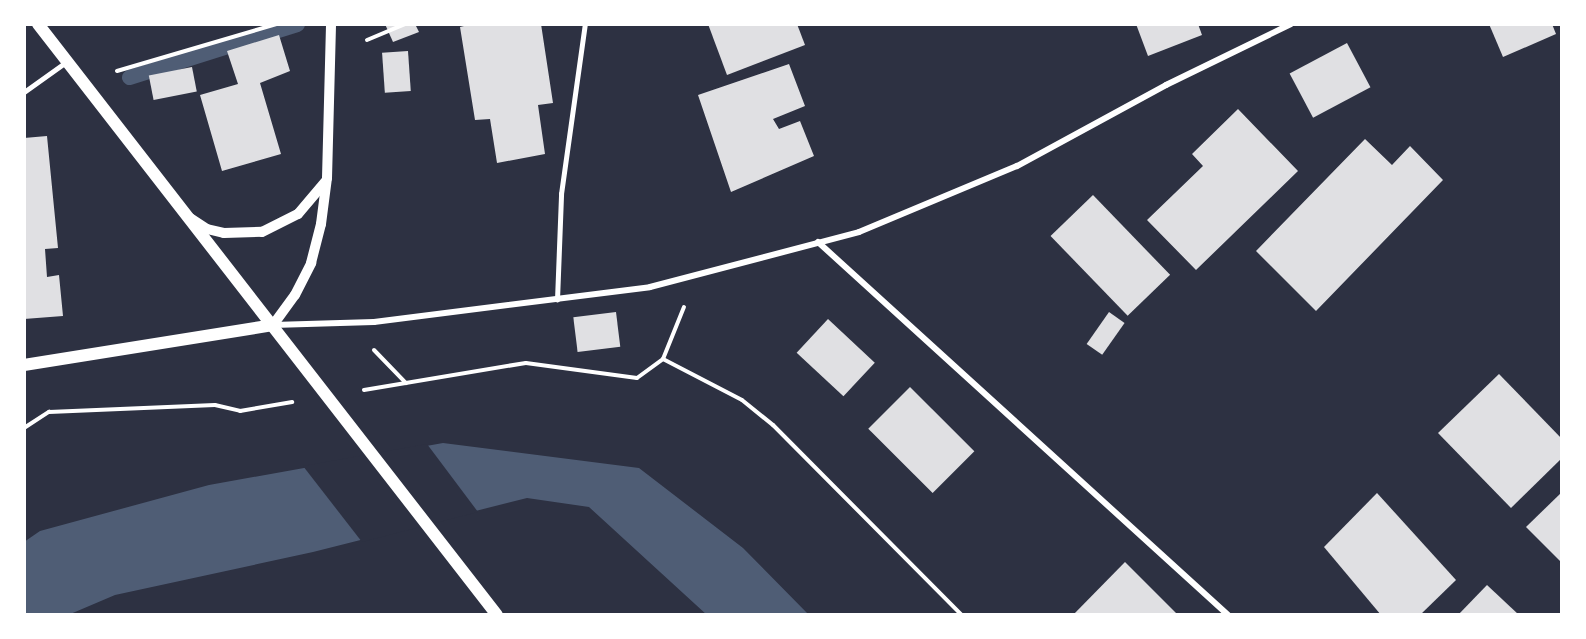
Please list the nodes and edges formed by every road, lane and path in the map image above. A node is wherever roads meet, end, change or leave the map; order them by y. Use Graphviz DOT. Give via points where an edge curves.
graph roads {
  1 [pos="38,24"];
  2 [pos="277,24"];
  3 [pos="331,24"];
  4 [pos="405,24"];
  5 [pos="585,24"];
  6 [pos="1291,24"];
  7 [pos="367,40"];
  8 [pos="66,62"];
  9 [pos="113,72"];
  10 [pos="24,92"];
  11 [pos="327,177"];
  12 [pos="180,211"];
  13 [pos="818,242"];
  14 [pos="699,273"];
  15 [pos="557,300"];
  16 [pos="273,326"];
  17 [pos="371,348"];
  18 [pos="663,359"];
  19 [pos="24,365"];
  20 [pos="405,383"];
  21 [pos="361,391"];
  22 [pos="295,402"];
  23 [pos="24,428"];
  24 [pos="497,615"];
  25 [pos="962,615"];
  26 [pos="1228,615"];
  1 -- 8 [label="main road"];
  2 -- 9 [label="path"];
  3 -- 11 [label="street"];
  4 -- 7 [label="path"];
  5 -- 15 [label="lane" via="561,194"];
  6 -- 13 [label="street" via="1166,85 1017,166 859,232"];
  8 -- 10 [label="lane"];
  8 -- 12 [label="main road"];
  11 -- 12 [label="street" via="315,198 298,214 262,232 207,229"];
  11 -- 16 [label="street" via="311,263 296,295"];
  12 -- 16 [label="main road"];
  13 -- 14 [label="street"];
  13 -- 26 [label="street"];
  14 -- 15 [label="street" via="650,287"];
  14 -- 18 [label="path"];
  15 -- 16 [label="street" via="374,322"];
  16 -- 19 [label="main road"];
  16 -- 24 [label="main road"];
  17 -- 20 [label="path"];
  18 -- 20 [label="path" via="637,378 526,363"];
  18 -- 25 [label="path" via="742,400 773,425"];
  20 -- 21 [label="path"];
  22 -- 23 [label="path" via="240,411 215,405 49,412"];
}
